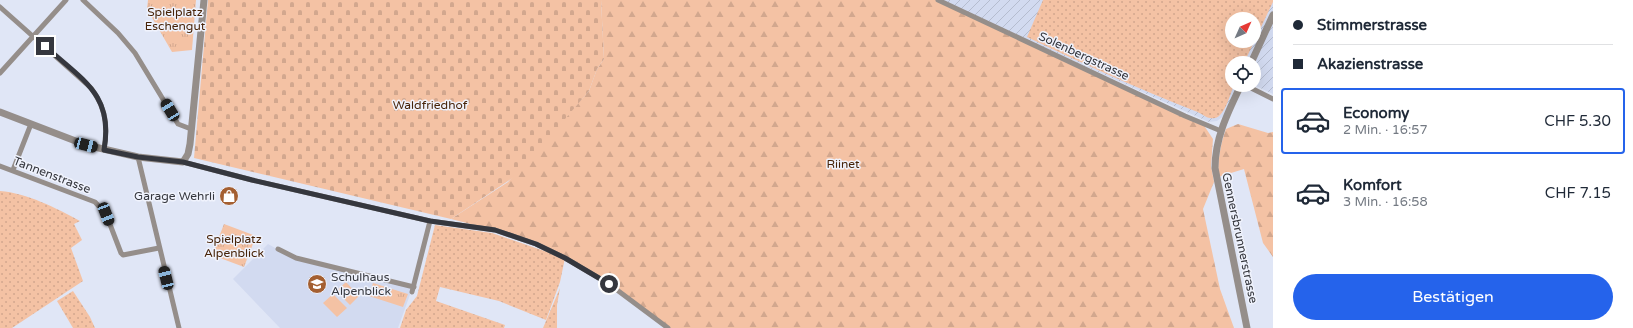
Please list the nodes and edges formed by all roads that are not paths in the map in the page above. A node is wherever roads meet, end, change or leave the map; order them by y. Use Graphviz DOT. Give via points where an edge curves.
graph roads {
  1 [pos="66,0"];
  2 [pos="83,0"];
  3 [pos="204,0"];
  4 [pos="938,0"];
  5 [pos="0,7"];
  6 [pos="1273,15"];
  7 [pos="34,36"];
  8 [pos="1254,56"];
  9 [pos="0,73"];
  10 [pos="1238,92"];
  11 [pos="1259,92"];
  12 [pos="1273,99"];
  13 [pos="0,112"];
  14 [pos="31,124"];
  15 [pos="192,129"];
  16 [pos="1221,130"];
  17 [pos="104,150"];
  18 [pos="138,157"];
  19 [pos="183,162"];
  20 [pos="0,166"];
  21 [pos="13,170"];
  22 [pos="430,221"];
  23 [pos="159,248"];
  24 [pos="278,249"];
  25 [pos="179,328"];
  26 [pos="668,328"];
  27 [pos="1247,328"];
  1 -- 7 [label="street"];
  2 -- 15 [label="street" via="135,53 178,124"];
  3 -- 15 [label="street"];
  4 -- 16 [label="street, Solenbergstrasse" via="1185,116"];
  5 -- 7 [label="street"];
  6 -- 8 [label="street"];
  7 -- 9 [label="street"];
  7 -- 17 [label="street" via="91,88 98,98 104,109 106,121"];
  10 -- 16 [label="street, Gennersbrunnerstrasse"];
  11 -- 12 [label="street"];
  13 -- 14 [label="street"];
  14 -- 17 [label="street"];
  14 -- 21 [label="street"];
  15 -- 19 [label="street" via="188,154"];
  16 -- 27 [label="street, Gennersbrunnerstrasse" via="1215,159 1216,178"];
  17 -- 18 [label="street"];
  18 -- 19 [label="street"];
  18 -- 23 [label="street"];
  19 -- 22 [label="street"];
  20 -- 21 [label="street, Tannenstrasse"];
  21 -- 23 [label="street, Tannenstrasse" via="96,202 106,214 123,256"];
  22 -- 24 [label="street" via="413,289 296,258"];
  22 -- 26 [label="street" via="495,230 536,244 609,284"];
  23 -- 25 [label="street"];
}
